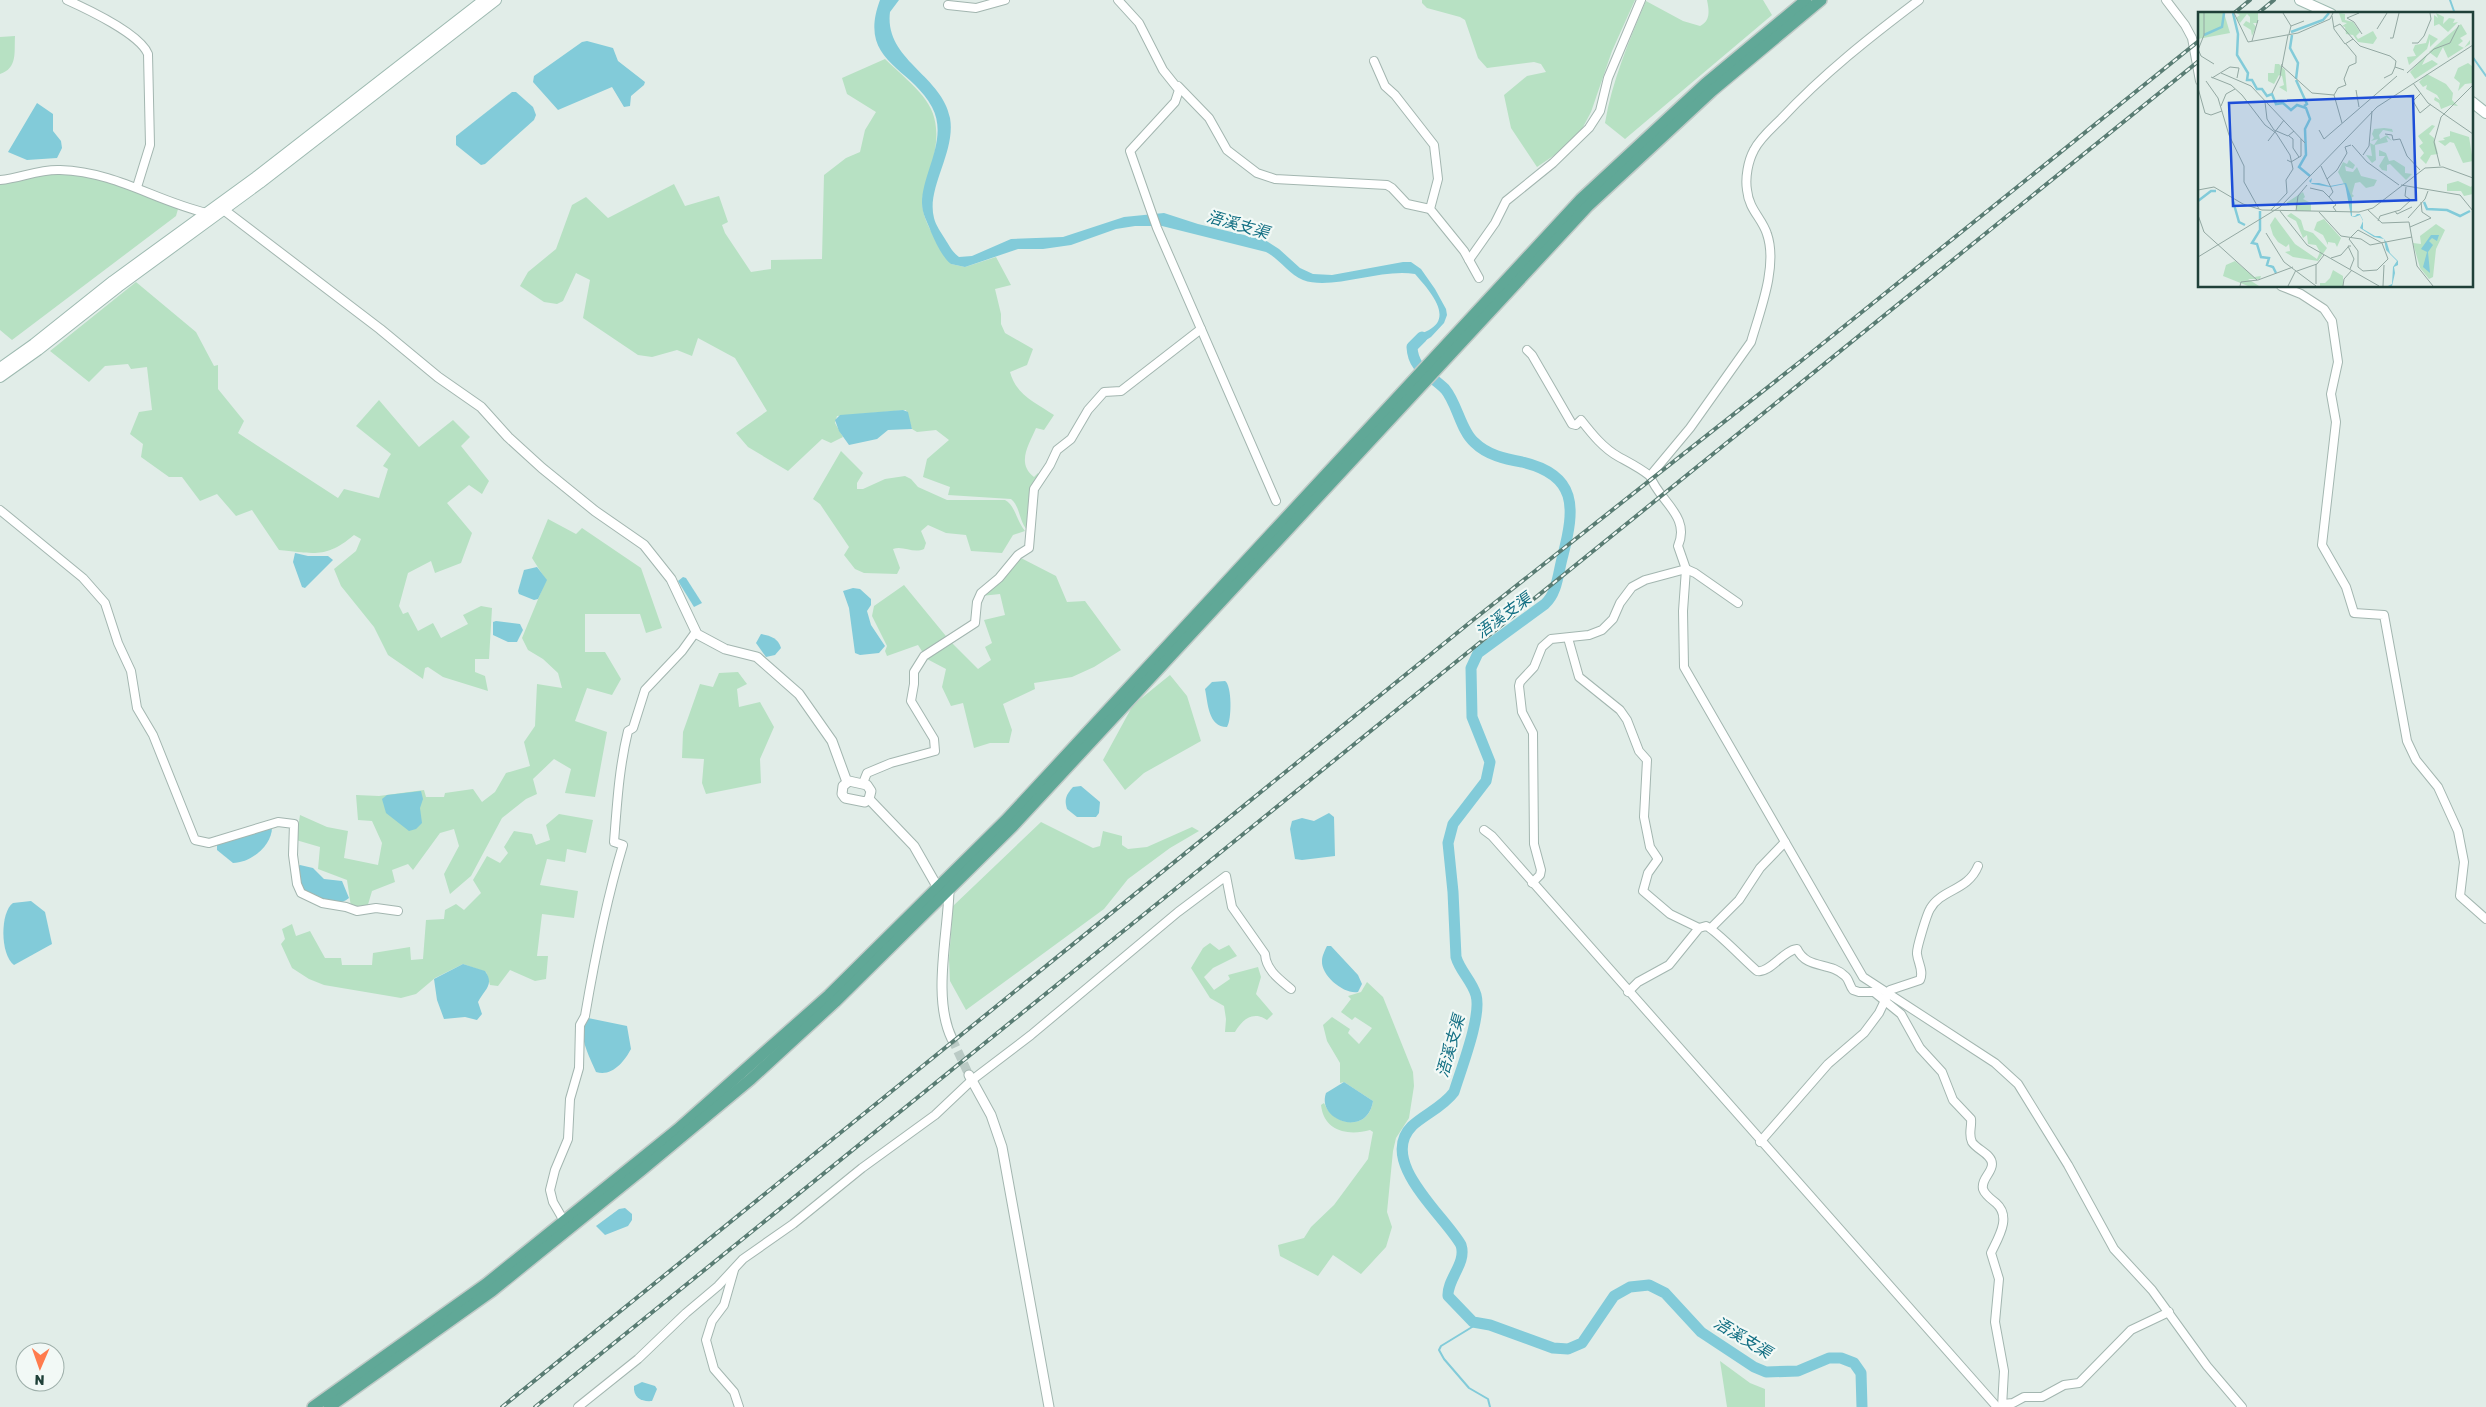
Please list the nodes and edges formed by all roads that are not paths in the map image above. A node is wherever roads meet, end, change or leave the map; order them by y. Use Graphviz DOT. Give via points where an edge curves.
graph roads {
  1 [pos="68,0"];
  2 [pos="484,0"];
  3 [pos="496,0"];
  4 [pos="1005,0"];
  5 [pos="1118,0"];
  6 [pos="1641,0"];
  7 [pos="1806,0"];
  8 [pos="1822,0"];
  9 [pos="1919,0"];
  10 [pos="2166,0"];
  11 [pos="2300,0"];
  12 [pos="948,5"];
  13 [pos="2327,12"];
  14 [pos="1374,61"];
  15 [pos="2198,71"];
  16 [pos="1178,86"];
  17 [pos="2474,104"];
  18 [pos="2486,113"];
  19 [pos="0,180"];
  20 [pos="137,186"];
  21 [pos="1430,209"];
  22 [pos="224,210"];
  23 [pos="207,213"];
  24 [pos="1469,260"];
  25 [pos="1479,278"];
  26 [pos="2286,288"];
  27 [pos="1201,329"];
  28 [pos="1527,350"];
  29 [pos="1436,361"];
  30 [pos="0,368"];
  31 [pos="0,377"];
  32 [pos="1650,476"];
  33 [pos="1276,501"];
  34 [pos="0,510"];
  35 [pos="1686,569"];
  36 [pos="1738,603"];
  37 [pos="695,633"];
  38 [pos="1568,638"];
  39 [pos="847,782"];
  40 [pos="863,783"];
  41 [pos="869,799"];
  42 [pos="1484,830"];
  43 [pos="1785,842"];
  44 [pos="1978,866"];
  45 [pos="1532,883"];
  46 [pos="943,890"];
  47 [pos="398,911"];
  48 [pos="2486,919"];
  49 [pos="1699,928"];
  50 [pos="1711,928"];
  51 [pos="1291,989"];
  52 [pos="1628,992"];
  53 [pos="1890,992"];
  54 [pos="1886,1001"];
  55 [pos="952,1039"];
  56 [pos="970,1077"];
  57 [pos="1760,1142"];
  58 [pos="564,1221"];
  59 [pos="734,1267"];
  60 [pos="2169,1312"];
  61 [pos="2001,1406"];
  62 [pos="313,1407"];
  63 [pos="329,1407"];
  64 [pos="578,1407"];
  65 [pos="739,1407"];
  66 [pos="1049,1407"];
  67 [pos="2242,1407"];
  1 -- 20 [label="street" via="132,37 148,54 150,145"];
  2 -- 23 [label="main road"];
  3 -- 22 [label="main road"];
  4 -- 12 [label="street" via="976,8"];
  5 -- 16 [label="street" via="1139,23 1163,70"];
  6 -- 24 [label="street" via="1608,78 1600,111 1589,128 1553,163 1506,201 1496,223"];
  7 -- 29 [label="main road" via="1618,164 1552,230"];
  8 -- 29 [label="main road" via="1712,91 1624,170"];
  9 -- 32 [label="street" via="1809,88 1755,147 1746,189 1749,204 1767,234 1770,266 1751,342 1690,428"];
  10 -- 15 [label="street" via="2190,33"];
  11 -- 13 [label="main road"];
  14 -- 21 [label="street" via="1385,86 1396,95 1434,145 1438,179"];
  16 -- 21 [label="street" via="1209,118 1227,150 1257,173 1275,179 1387,185 1407,204"];
  16 -- 27 [label="street" via="1175,102 1130,151 1157,228"];
  17 -- 18 [label="main road"];
  19 -- 20 [label="street" via="60,170 98,175"];
  20 -- 23 [label="street"];
  21 -- 24 [label="street"];
  22 -- 31 [label="main road"];
  22 -- 37 [label="street" via="481,408 542,468 639,540 670,579"];
  23 -- 30 [label="main road"];
  24 -- 25 [label="street"];
  26 -- 48 [label="street" via="2301,294 2328,314 2337,353 2331,394 2336,431 2322,545 2346,587 2354,613 2384,615 2407,741 2416,760 2438,787 2458,831 2464,862 2460,896"];
  27 -- 33 [label="street"];
  27 -- 40 [label="street" via="1121,391 1104,392 1088,410 1071,439 1057,450 1033,491 1029,548 981,593 975,623 924,656 915,668 911,701 934,740 935,752 867,773"];
  28 -- 32 [label="street" via="1572,424 1576,425 1581,420 1597,440"];
  29 -- 46 [label="main road" via="1013,826"];
  32 -- 35 [label="street" via="1679,520 1681,539 1678,546"];
  34 -- 47 [label="street" via="83,578 105,603 131,671 137,708 153,735 195,840 210,843 278,822 294,824 293,854 301,893 322,903 357,911 376,908"];
  35 -- 36 [label="street"];
  35 -- 38 [label="street" via="1645,580 1632,587 1606,626 1593,634"];
  35 -- 43 [label="street" via="1682,611 1686,672"];
  37 -- 39 [label="street" via="725,649 757,657 800,694 832,741"];
  37 -- 58 [label="street" via="645,690 633,728 628,731 622,757 614,842 623,845 595,951 586,1016 580,1025 579,1068 570,1099 567,1144 550,1186 551,1199"];
  38 -- 45 [label="street" via="1546,641 1531,671 1519,686 1522,712 1533,734 1534,844 1541,870"];
  38 -- 49 [label="street" via="1578,677 1620,710 1638,751 1647,760 1644,817 1650,848 1658,859 1648,873 1643,891 1670,914"];
  39 -- 40 [label="street"];
  39 -- 41 [label="street" via="842,786 845,798 866,802"];
  40 -- 41 [label="street" via="870,789"];
  41 -- 46 [label="street" via="914,846"];
  42 -- 45 [label="street"];
  43 -- 50 [label="street" via="1760,868 1739,900"];
  43 -- 53 [label="street" via="1864,977"];
  44 -- 53 [label="street" via="1966,884 1934,904 1929,912 1917,949 1922,974 1920,980 1893,988"];
  45 -- 52 [label="street"];
  46 -- 55 [label="street" via="943,988 946,1022"];
  46 -- 58 [label="main road" via="745,1072"];
  46 -- 63 [label="main road" via="808,1028 684,1136 492,1291"];
  49 -- 50 [label="street"];
  49 -- 52 [label="street" via="1669,965 1638,982"];
  50 -- 54 [label="street" via="1757,971 1766,970 1795,948 1808,962 1840,972 1855,991 1874,992"];
  51 -- 56 [label="street" via="1270,970 1265,954 1236,914 1226,876 1178,912 1032,1035"];
  52 -- 57 [label="street"];
  53 -- 54 [label="street"];
  53 -- 60 [label="street" via="1995,1063 2018,1084 2114,1249"];
  54 -- 57 [label="street" via="1864,1033 1828,1064"];
  54 -- 61 [label="street" via="1904,1018 1920,1048 1942,1072 1953,1100 1971,1119 1971,1140 1992,1163 1983,1188 2004,1217 1991,1253 1999,1280 1996,1322 2004,1371"];
  56 -- 59 [label="street" via="935,1115"];
  56 -- 66 [label="street" via="991,1116 1002,1147"];
  57 -- 61 [label="street"];
  58 -- 62 [label="main road" via="442,1317"];
  59 -- 64 [label="street" via="718,1286 638,1359"];
  59 -- 65 [label="street" via="724,1305 712,1321 706,1340 714,1369 734,1392"];
  60 -- 61 [label="street" via="2131,1330 2079,1383 2064,1385 2042,1397 2024,1397"];
  60 -- 67 [label="street" via="2207,1366"];
}
